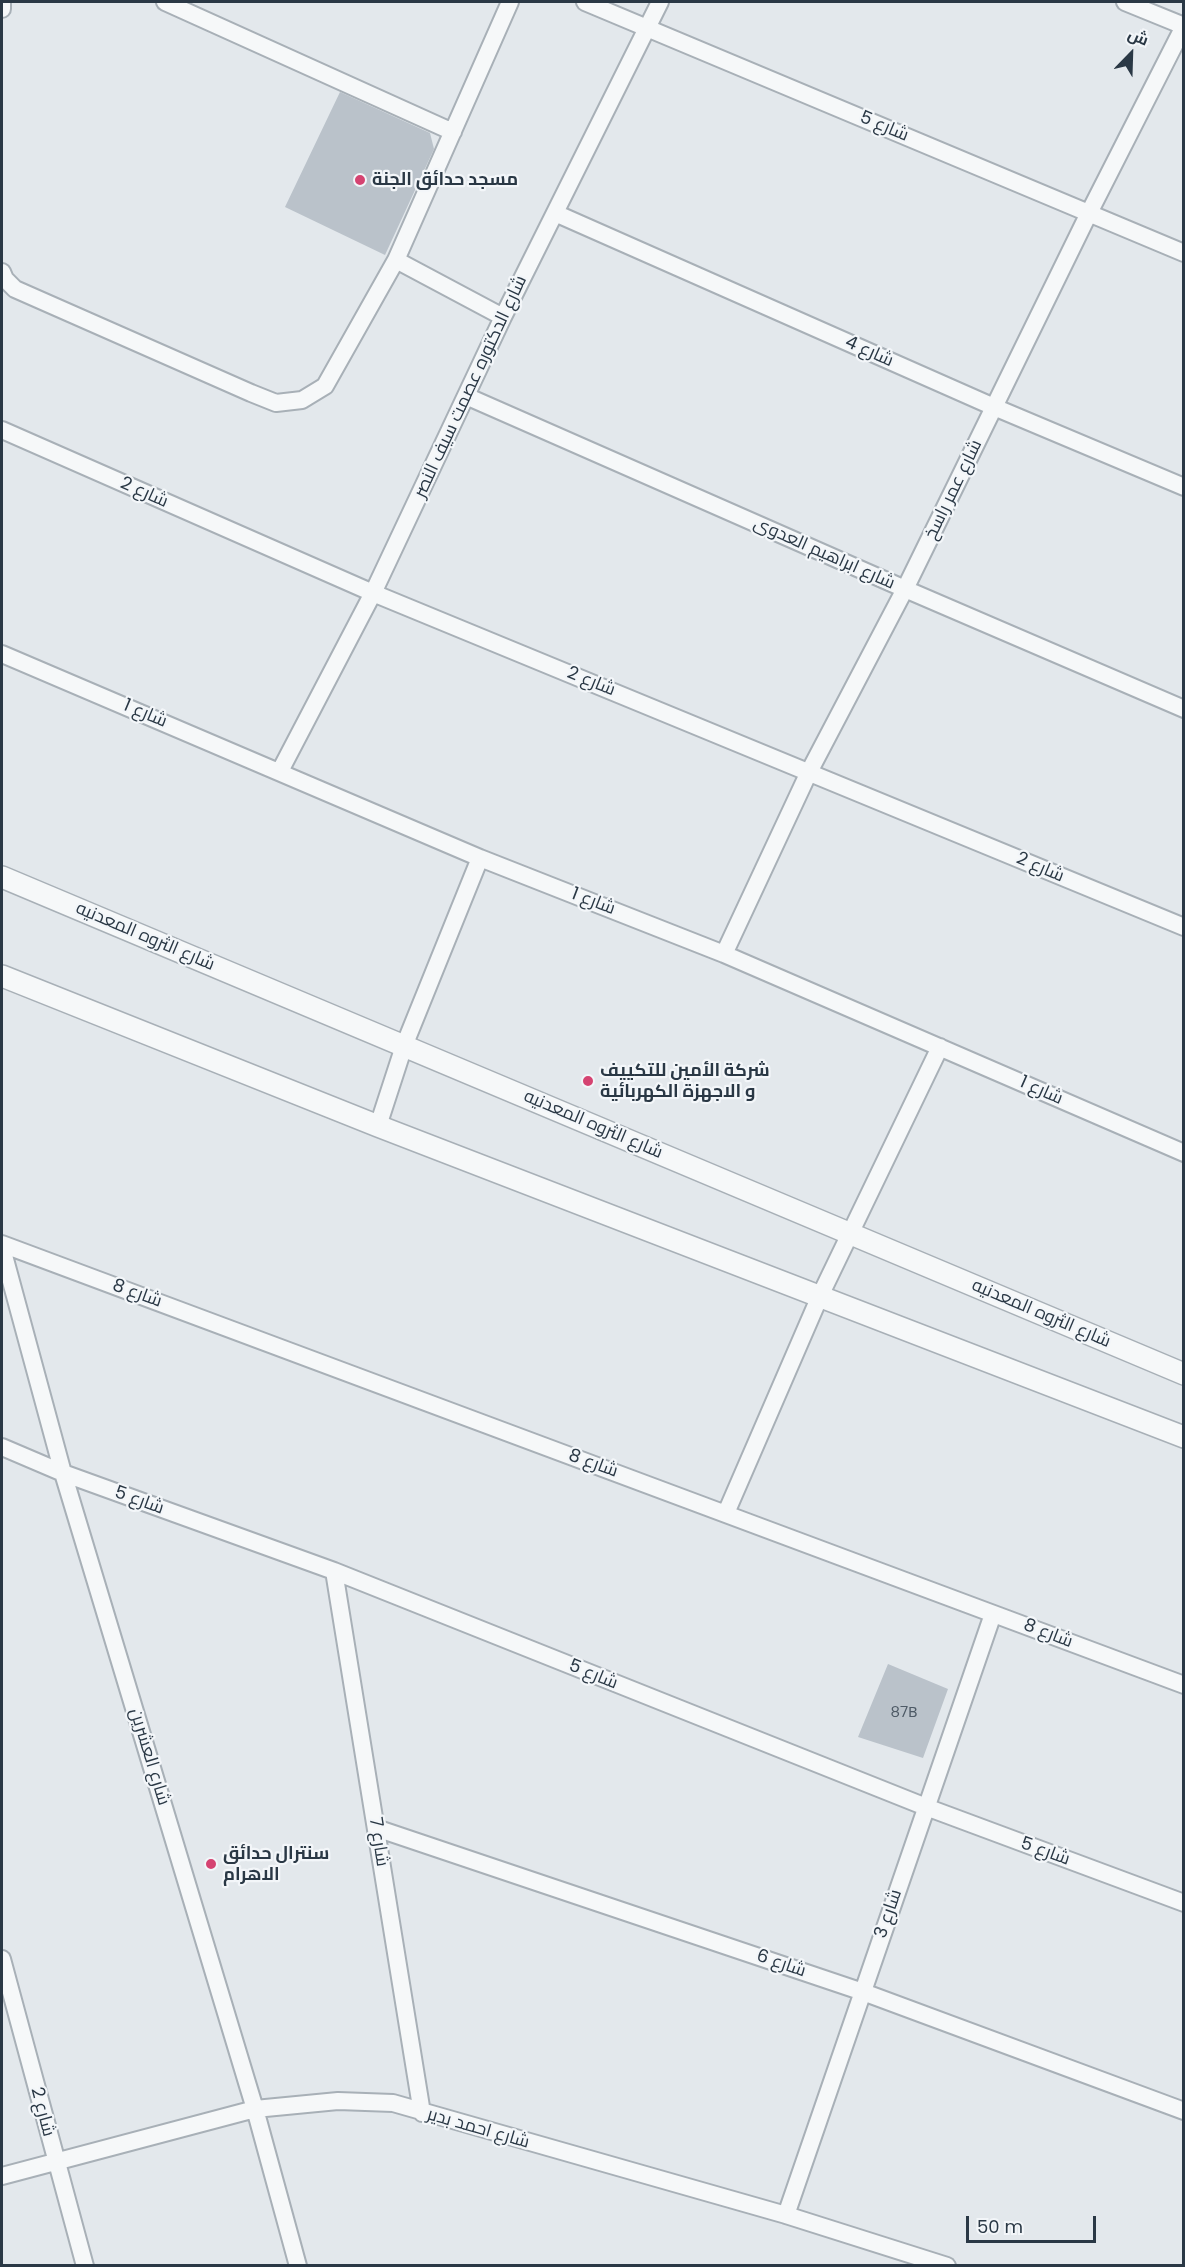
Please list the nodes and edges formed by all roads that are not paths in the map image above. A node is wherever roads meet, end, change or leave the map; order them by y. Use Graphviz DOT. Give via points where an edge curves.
graph roads {
  1 [pos="2,2"];
  2 [pos="165,2"];
  3 [pos="510,2"];
  4 [pos="585,2"];
  5 [pos="660,2"];
  6 [pos="1125,2"];
  7 [pos="2,9"];
  8 [pos="1184,26"];
  9 [pos="648,28"];
  10 [pos="453,132"];
  11 [pos="555,213"];
  12 [pos="1089,213"];
  13 [pos="1184,253"];
  14 [pos="396,260"];
  15 [pos="2,272"];
  16 [pos="503,316"];
  17 [pos="466,396"];
  18 [pos="994,407"];
  19 [pos="2,430"];
  20 [pos="1184,487"];
  21 [pos="905,589"];
  22 [pos="373,593"];
  23 [pos="2,654"];
  24 [pos="1184,708"];
  25 [pos="280,771"];
  26 [pos="809,772"];
  27 [pos="480,858"];
  28 [pos="2,878"];
  29 [pos="1184,927"];
  30 [pos="724,954"];
  31 [pos="2,976"];
  32 [pos="404,1046"];
  33 [pos="940,1047"];
  34 [pos="378,1126"];
  35 [pos="1184,1153"];
  36 [pos="849,1233"];
  37 [pos="2,1244"];
  38 [pos="2,1248"];
  39 [pos="820,1296"];
  40 [pos="1184,1374"];
  41 [pos="1184,1437"];
  42 [pos="2,1448"];
  43 [pos="63,1473"];
  44 [pos="726,1513"];
  45 [pos="334,1571"];
  46 [pos="993,1614"];
  47 [pos="1184,1685"];
  48 [pos="926,1808"];
  49 [pos="376,1828"];
  50 [pos="1184,1903"];
  51 [pos="2,1959"];
  52 [pos="863,1992"];
  53 [pos="255,2109"];
  54 [pos="1184,2111"];
  55 [pos="422,2113"];
  56 [pos="55,2161"];
  57 [pos="2,2176"];
  58 [pos="786,2215"];
  59 [pos="85,2265"];
  60 [pos="298,2265"];
  61 [pos="947,2265"];
  1 -- 7 [label="street"];
  2 -- 10 [label="street"];
  3 -- 10 [label="street"];
  4 -- 9 [label="street, شارع 5"];
  5 -- 9 [label="street, شارع الدكتوره عصمت سيف النصر"];
  6 -- 8 [label="street"];
  8 -- 12 [label="street, شارع عمر راسخ"];
  9 -- 11 [label="street, شارع الدكتوره عصمت سيف النصر"];
  9 -- 12 [label="street, شارع 5"];
  10 -- 14 [label="street"];
  11 -- 16 [label="street, شارع الدكتوره عصمت سيف النصر"];
  11 -- 18 [label="street, شارع 4"];
  12 -- 13 [label="street, شارع 5"];
  12 -- 18 [label="street, شارع عمر راسخ"];
  14 -- 15 [label="street" via="325,386 302,400 276,403 15,290"];
  14 -- 16 [label="street"];
  16 -- 17 [label="street, شارع الدكتوره عصمت سيف النصر"];
  17 -- 21 [label="street, شارع ابراهيم العدوى"];
  17 -- 22 [label="street, شارع الدكتوره عصمت سيف النصر"];
  18 -- 20 [label="street, شارع 4"];
  18 -- 21 [label="street, شارع عمر راسخ"];
  19 -- 22 [label="street, شارع 2"];
  21 -- 24 [label="street, شارع ابراهيم العدوى"];
  21 -- 26 [label="street, شارع عمر راسخ"];
  22 -- 25 [label="street, شارع الدكتوره عصمت سيف النصر"];
  22 -- 26 [label="street, شارع 2"];
  23 -- 25 [label="street, شارع 1"];
  25 -- 27 [label="street, شارع 1"];
  26 -- 29 [label="street, شارع 2"];
  26 -- 30 [label="street, شارع عمر راسخ"];
  27 -- 30 [label="street, شارع 1"];
  27 -- 32 [label="street"];
  28 -- 32 [label="street, شارع الثروه المعدنيه"];
  30 -- 33 [label="street, شارع 1"];
  31 -- 34 [label="street"];
  32 -- 34 [label="street"];
  32 -- 36 [label="street, شارع الثروه المعدنيه"];
  33 -- 35 [label="street, شارع 1"];
  33 -- 36 [label="street"];
  34 -- 39 [label="street"];
  36 -- 39 [label="street"];
  36 -- 40 [label="street, شارع الثروه المعدنيه"];
  37 -- 44 [label="street, شارع 8"];
  38 -- 43 [label="street, شارع العشرين"];
  39 -- 41 [label="street"];
  39 -- 44 [label="street"];
  42 -- 43 [label="street, شارع 5"];
  43 -- 45 [label="street, شارع 5"];
  43 -- 53 [label="street, شارع العشرين"];
  44 -- 46 [label="street, شارع 8"];
  45 -- 48 [label="street, شارع 5"];
  45 -- 49 [label="street, شارع 7"];
  46 -- 47 [label="street, شارع 8"];
  46 -- 48 [label="street, شارع 3"];
  48 -- 50 [label="street, شارع 5"];
  48 -- 52 [label="street, شارع 3"];
  49 -- 52 [label="street, شارع 6"];
  49 -- 55 [label="street, شارع 7"];
  51 -- 56 [label="street, شارع 2"];
  52 -- 54 [label="street, شارع 6"];
  52 -- 58 [label="street, شارع 3"];
  53 -- 55 [label="street, شارع احمد بدير" via="365,2101 393,2103"];
  53 -- 56 [label="street, شارع احمد بدير"];
  53 -- 60 [label="street, شارع العشرين"];
  55 -- 58 [label="street, شارع احمد بدير"];
  56 -- 57 [label="street, شارع احمد بدير"];
  56 -- 59 [label="street, شارع 2"];
  58 -- 61 [label="street, شارع احمد بدير"];
}
